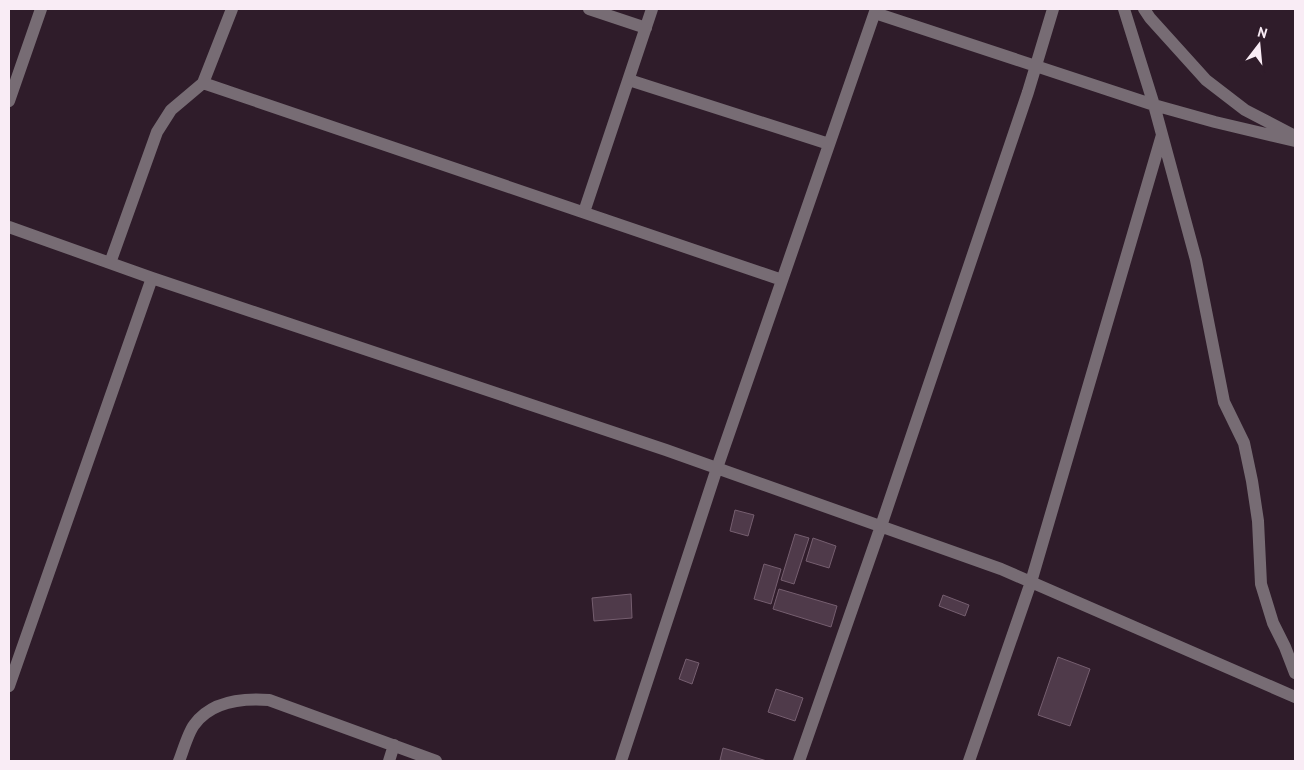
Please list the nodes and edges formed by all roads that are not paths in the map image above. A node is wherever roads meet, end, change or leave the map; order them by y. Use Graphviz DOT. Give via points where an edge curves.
graph roads {
  1 [pos="41,9"];
  2 [pos="232,9"];
  3 [pos="589,9"];
  4 [pos="652,9"];
  5 [pos="1053,9"];
  6 [pos="1124,9"];
  7 [pos="1144,9"];
  8 [pos="876,11"];
  9 [pos="646,28"];
  10 [pos="1036,65"];
  11 [pos="629,80"];
  12 [pos="203,83"];
  13 [pos="9,101"];
  14 [pos="1154,105"];
  15 [pos="1162,134"];
  16 [pos="1295,136"];
  17 [pos="1295,141"];
  18 [pos="830,144"];
  19 [pos="584,212"];
  20 [pos="9,227"];
  21 [pos="110,263"];
  22 [pos="152,278"];
  23 [pos="782,280"];
  24 [pos="717,468"];
  25 [pos="881,526"];
  26 [pos="1031,582"];
  27 [pos="1295,673"];
  28 [pos="9,686"];
  29 [pos="1295,697"];
  30 [pos="394,745"];
  31 [pos="179,761"];
  32 [pos="389,761"];
  33 [pos="436,761"];
  34 [pos="621,761"];
  35 [pos="799,761"];
  36 [pos="969,761"];
  1 -- 13 [label="street"];
  2 -- 12 [label="street"];
  3 -- 9 [label="street"];
  4 -- 9 [label="street"];
  5 -- 10 [label="street"];
  6 -- 14 [label="street"];
  7 -- 16 [label="street" via="1206,80 1245,110"];
  8 -- 10 [label="street"];
  8 -- 18 [label="street"];
  9 -- 11 [label="street"];
  10 -- 14 [label="street"];
  10 -- 25 [label="street"];
  11 -- 18 [label="street"];
  11 -- 19 [label="street"];
  12 -- 19 [label="street"];
  12 -- 21 [label="street" via="171,110 157,132"];
  14 -- 15 [label="street"];
  14 -- 17 [label="street"];
  15 -- 26 [label="street"];
  15 -- 27 [label="street" via="1196,260 1224,402 1244,443 1258,521 1261,584 1272,623"];
  18 -- 23 [label="street"];
  19 -- 23 [label="street"];
  20 -- 21 [label="street"];
  21 -- 22 [label="street"];
  22 -- 24 [label="street"];
  22 -- 28 [label="street"];
  23 -- 24 [label="street"];
  24 -- 25 [label="street"];
  24 -- 34 [label="street"];
  25 -- 26 [label="street"];
  25 -- 35 [label="street"];
  26 -- 29 [label="street"];
  26 -- 36 [label="street"];
  30 -- 31 [label="street" via="269,700 250,699 207,711 193,726"];
  30 -- 32 [label="street"];
  30 -- 33 [label="street"];
}
